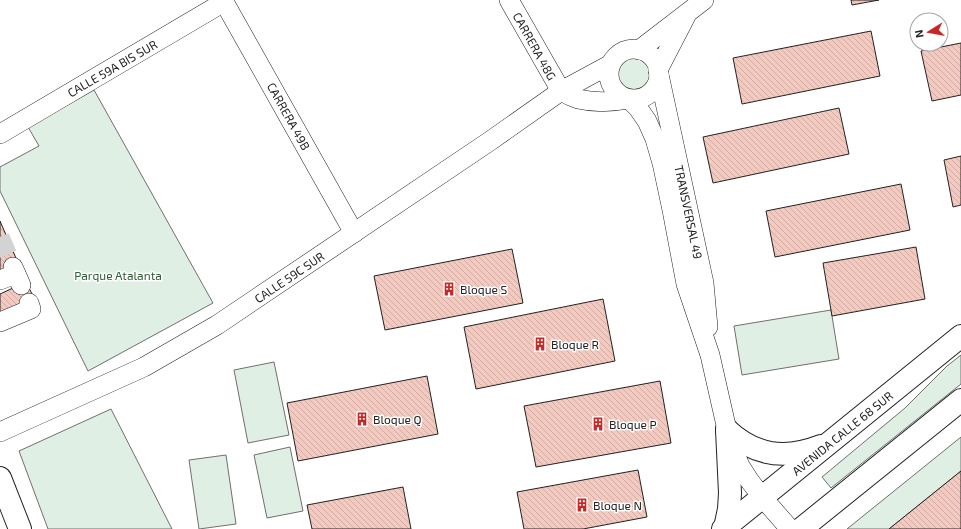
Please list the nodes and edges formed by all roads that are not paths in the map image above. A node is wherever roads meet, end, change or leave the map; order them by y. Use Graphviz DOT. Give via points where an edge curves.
graph roads {
  1 [pos="510,0"];
  2 [pos="704,0"];
  3 [pos="224,1"];
  4 [pos="688,11"];
  5 [pos="639,50"];
  6 [pos="611,64"];
  7 [pos="658,70"];
  8 [pos="561,91"];
  9 [pos="629,99"];
  10 [pos="0,134"];
  11 [pos="680,208"];
  12 [pos="354,233"];
  13 [pos="29,303"];
  14 [pos="0,322"];
  15 [pos="961,336"];
  16 [pos="961,400"];
  17 [pos="727,430"];
  18 [pos="0,432"];
  19 [pos="830,443"];
  20 [pos="0,478"];
  21 [pos="762,497"];
  22 [pos="724,528"];
  23 [pos="20,529"];
  24 [pos="790,529"];
  25 [pos="802,529"];
  1 -- 8 [label="street, CARRERA 48G"];
  2 -- 4 [label="street"];
  3 -- 10 [label="street, CALLE 59A BIS SUR"];
  3 -- 12 [label="street, CARRERA 49B"];
  4 -- 5 [label="street"];
  4 -- 7 [label="street"];
  5 -- 6 [label="street" via="621,52"];
  5 -- 7 [label="street" via="652,58"];
  6 -- 8 [label="street, CALLE 59C SUR"];
  6 -- 9 [label="street" via="611,84 615,91"];
  7 -- 9 [label="street" via="657,83 650,93 639,99"];
  7 -- 11 [label="street, TRANSVERSAL 49"];
  8 -- 9 [label="street" via="594,101"];
  8 -- 12 [label="street, CALLE 59C SUR"];
  9 -- 11 [label="street, TRANSVERSAL 49" via="652,130"];
  11 -- 17 [label="street, TRANSVERSAL 49" via="686,284 710,355"];
  12 -- 18 [label="street, CALLE 59C SUR" via="217,325 168,354"];
  13 -- 14 [label="street" via="32,309"];
  15 -- 19 [label="main road, AVENIDA CALLE 68 SUR"];
  16 -- 25 [label="main road"];
  17 -- 19 [label="main road" via="749,446 775,454 796,454"];
  17 -- 21 [label="street, TRANSVERSAL 49" via="740,466"];
  17 -- 22 [label="main road" via="730,493"];
  19 -- 21 [label="main road, AVENIDA CALLE 68 SUR"];
  20 -- 23 [label="main road"];
  21 -- 22 [label="main road, AVENIDA CALLE 68 SUR"];
  21 -- 24 [label="street, TRANSVERSAL 49"];
}
